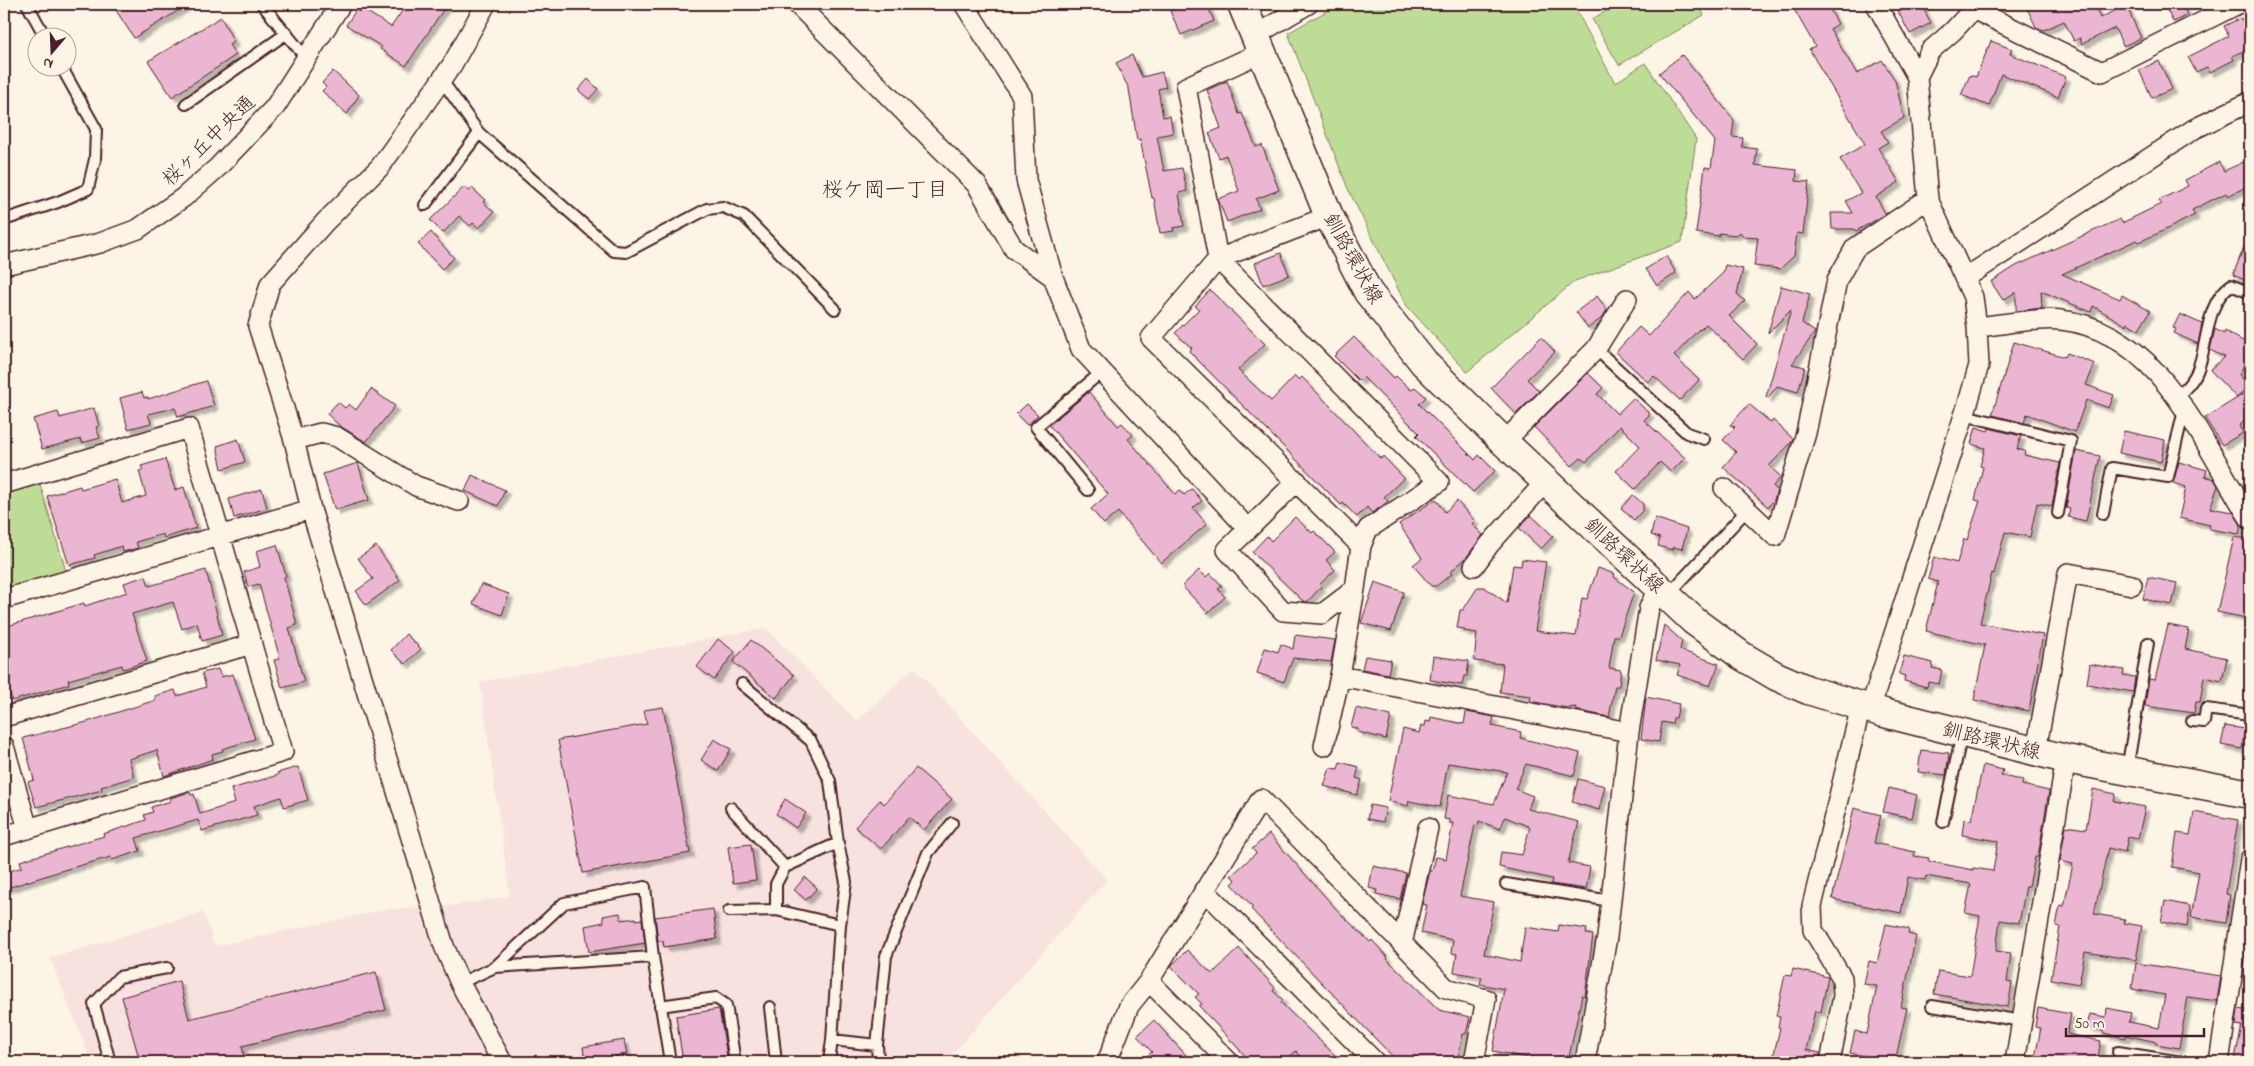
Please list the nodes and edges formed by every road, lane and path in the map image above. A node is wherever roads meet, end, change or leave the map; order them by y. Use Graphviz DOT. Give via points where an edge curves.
graph roads {
  1 [pos="27,4"];
  2 [pos="262,4"];
  3 [pos="341,4"];
  4 [pos="486,4"];
  5 [pos="797,4"];
  6 [pos="964,4"];
  7 [pos="1242,4"];
  8 [pos="1308,4"];
  9 [pos="1876,4"];
  10 [pos="2238,4"];
  11 [pos="1976,6"];
  12 [pos="40,28"];
  13 [pos="286,33"];
  14 [pos="1259,44"];
  15 [pos="306,58"];
  16 [pos="1917,77"];
  17 [pos="68,78"];
  18 [pos="441,79"];
  19 [pos="2250,102"];
  20 [pos="186,104"];
  21 [pos="479,133"];
  22 [pos="1928,200"];
  23 [pos="425,205"];
  24 [pos="1328,216"];
  25 [pos="4,220"];
  26 [pos="1218,259"];
  27 [pos="4,265"];
  28 [pos="1052,277"];
  29 [pos="1965,278"];
  30 [pos="2250,293"];
  31 [pos="1627,299"];
  32 [pos="835,310"];
  33 [pos="1977,327"];
  34 [pos="1596,349"];
  35 [pos="1103,371"];
  36 [pos="2181,403"];
  37 [pos="1964,416"];
  38 [pos="1704,438"];
  39 [pos="294,440"];
  40 [pos="1504,442"];
  41 [pos="1297,481"];
  42 [pos="1546,481"];
  43 [pos="4,484"];
  44 [pos="1724,488"];
  45 [pos="1088,490"];
  46 [pos="459,501"];
  47 [pos="311,509"];
  48 [pos="1747,510"];
  49 [pos="2058,513"];
  50 [pos="2103,514"];
  51 [pos="2250,519"];
  52 [pos="1248,528"];
  53 [pos="221,535"];
  54 [pos="1361,546"];
  55 [pos="1474,566"];
  56 [pos="2132,585"];
  57 [pos="1355,589"];
  58 [pos="1663,590"];
  59 [pos="4,599"];
  60 [pos="2148,643"];
  61 [pos="252,644"];
  62 [pos="1340,676"];
  63 [pos="742,684"];
  64 [pos="1865,708"];
  65 [pos="2250,715"];
  66 [pos="4,717"];
  67 [pos="2192,721"];
  68 [pos="1629,732"];
  69 [pos="1962,733"];
  70 [pos="4,746"];
  71 [pos="1324,746"];
  72 [pos="2036,752"];
  73 [pos="2066,759"];
  74 [pos="2126,771"];
  75 [pos="2250,794"];
  76 [pos="731,808"];
  77 [pos="952,822"];
  78 [pos="1943,822"];
  79 [pos="1428,828"];
  80 [pos="28,829"];
  81 [pos="4,836"];
  82 [pos="838,843"];
  83 [pos="2250,859"];
  84 [pos="785,867"];
  85 [pos="1506,884"];
  86 [pos="1204,890"];
  87 [pos="1611,901"];
  88 [pos="776,910"];
  89 [pos="730,911"];
  90 [pos="840,925"];
  91 [pos="1402,944"];
  92 [pos="653,957"];
  93 [pos="495,967"];
  94 [pos="167,968"];
  95 [pos="1149,981"];
  96 [pos="460,983"];
  97 [pos="660,1006"];
  98 [pos="1932,1006"];
  99 [pos="770,1007"];
  100 [pos="2022,1021"];
  101 [pos="832,1040"];
  102 [pos="877,1044"];
  103 [pos="2118,1052"];
  104 [pos="110,1062"];
  105 [pos="502,1062"];
  106 [pos="670,1062"];
  107 [pos="735,1062"];
  108 [pos="776,1062"];
  109 [pos="829,1062"];
  110 [pos="878,1062"];
  111 [pos="1107,1062"];
  112 [pos="1228,1062"];
  113 [pos="1375,1062"];
  114 [pos="1474,1062"];
  115 [pos="1585,1062"];
  116 [pos="1830,1062"];
  117 [pos="2014,1062"];
  118 [pos="2182,1062"];
  119 [pos="2219,1062"];
  1 -- 12 [label="lane"];
  2 -- 13 [label="lane"];
  3 -- 15 [label="street, 桜ヶ丘中央通"];
  4 -- 18 [label="street"];
  5 -- 28 [label="street" via="977,185 1014,249"];
  6 -- 28 [label="street" via="1022,96 1026,180"];
  7 -- 14 [label="main road, 釧路環状線"];
  8 -- 14 [label="street"];
  9 -- 16 [label="street"];
  10 -- 11 [label="street" via="2102,72"];
  11 -- 16 [label="street" via="1930,51"];
  13 -- 15 [label="lane"];
  13 -- 20 [label="lane"];
  14 -- 24 [label="main road, 釧路環状線"];
  14 -- 26 [label="street" via="1186,88"];
  15 -- 27 [label="street, 桜ヶ丘中央通" via="274,107 217,168 184,197 138,229 100,243"];
  16 -- 22 [label="street"];
  17 -- 25 [label="lane" via="96,129 95,159 88,188"];
  18 -- 21 [label="lane"];
  18 -- 39 [label="street" via="380,166 270,284 258,326"];
  19 -- 29 [label="street" via="2194,129"];
  21 -- 23 [label="lane"];
  21 -- 32 [label="lane" via="614,251 626,252 707,209 724,208 744,216"];
  22 -- 29 [label="street"];
  22 -- 48 [label="street" via="1856,248 1838,280 1806,433 1775,536"];
  24 -- 26 [label="street"];
  24 -- 40 [label="main road, 釧路環状線" via="1368,292 1424,363"];
  26 -- 41 [label="street" via="1151,338"];
  26 -- 54 [label="street" via="1439,482 1368,529"];
  28 -- 35 [label="street" via="1081,349"];
  29 -- 33 [label="street" via="1973,298"];
  30 -- 36 [label="lane" via="2231,285 2222,292 2196,374"];
  31 -- 34 [label="street"];
  33 -- 36 [label="street" via="2058,319 2082,323 2140,354"];
  33 -- 37 [label="street" via="1978,365"];
  34 -- 38 [label="lane" via="1687,433"];
  34 -- 40 [label="street"];
  35 -- 45 [label="lane" via="1036,427"];
  35 -- 52 [label="street"];
  36 -- 50 [label="lane" via="2168,477 2112,468"];
  36 -- 51 [label="street"];
  37 -- 49 [label="lane" via="2071,441"];
  37 -- 64 [label="street"];
  39 -- 46 [label="street" via="321,433 337,437 416,486"];
  39 -- 47 [label="street"];
  40 -- 42 [label="main road, 釧路環状線"];
  41 -- 52 [label="street"];
  41 -- 54 [label="street"];
  42 -- 55 [label="street"];
  42 -- 58 [label="main road, 釧路環状線"];
  43 -- 53 [label="street" via="190,428"];
  44 -- 48 [label="street"];
  47 -- 53 [label="street"];
  47 -- 96 [label="street" via="444,946"];
  48 -- 58 [label="lane"];
  52 -- 57 [label="street" via="1227,550 1283,612 1322,614"];
  53 -- 59 [label="street"];
  53 -- 61 [label="street"];
  54 -- 57 [label="street"];
  56 -- 72 [label="street" via="2068,573"];
  57 -- 62 [label="street"];
  58 -- 64 [label="main road, 釧路環状線" via="1694,620 1742,656 1776,676"];
  58 -- 68 [label="street" via="1648,608"];
  60 -- 74 [label="lane"];
  61 -- 66 [label="street"];
  61 -- 80 [label="street" via="282,752"];
  62 -- 68 [label="street"];
  62 -- 71 [label="street"];
  63 -- 82 [label="lane" via="811,740 830,781"];
  64 -- 69 [label="main road, 釧路環状線"];
  64 -- 116 [label="street" via="1812,906 1813,930 1842,978 1842,996"];
  65 -- 67 [label="lane" via="2206,709 2204,722"];
  68 -- 87 [label="street"];
  69 -- 72 [label="main road, 釧路環状線"];
  69 -- 78 [label="lane"];
  70 -- 80 [label="street"];
  72 -- 73 [label="main road, 釧路環状線"];
  73 -- 74 [label="main road, 釧路環状線"];
  73 -- 100 [label="street"];
  74 -- 75 [label="main road, 釧路環状線"];
  76 -- 84 [label="lane"];
  77 -- 102 [label="lane" via="928,853 886,956"];
  79 -- 91 [label="street"];
  80 -- 81 [label="street"];
  82 -- 84 [label="lane"];
  82 -- 90 [label="lane" via="846,882"];
  83 -- 119 [label="street"];
  84 -- 88 [label="lane" via="776,884"];
  85 -- 87 [label="lane"];
  86 -- 91 [label="street" via="1261,799"];
  86 -- 95 [label="street"];
  86 -- 113 [label="street"];
  87 -- 115 [label="street"];
  88 -- 89 [label="lane"];
  88 -- 90 [label="lane"];
  90 -- 101 [label="lane"];
  91 -- 114 [label="street" via="1446,988 1486,999"];
  92 -- 93 [label="lane"];
  92 -- 93 [label="lane" via="645,887 564,903"];
  92 -- 97 [label="lane"];
  93 -- 96 [label="lane"];
  94 -- 104 [label="lane" via="119,978 94,1004"];
  95 -- 111 [label="street" via="1129,1006"];
  95 -- 112 [label="street"];
  96 -- 105 [label="street"];
  97 -- 106 [label="lane"];
  97 -- 107 [label="lane" via="716,998 726,1005"];
  98 -- 100 [label="lane"];
  99 -- 108 [label="lane"];
  100 -- 117 [label="street"];
  101 -- 102 [label="lane"];
  101 -- 109 [label="lane"];
  102 -- 110 [label="lane"];
  103 -- 118 [label="lane"];
}
